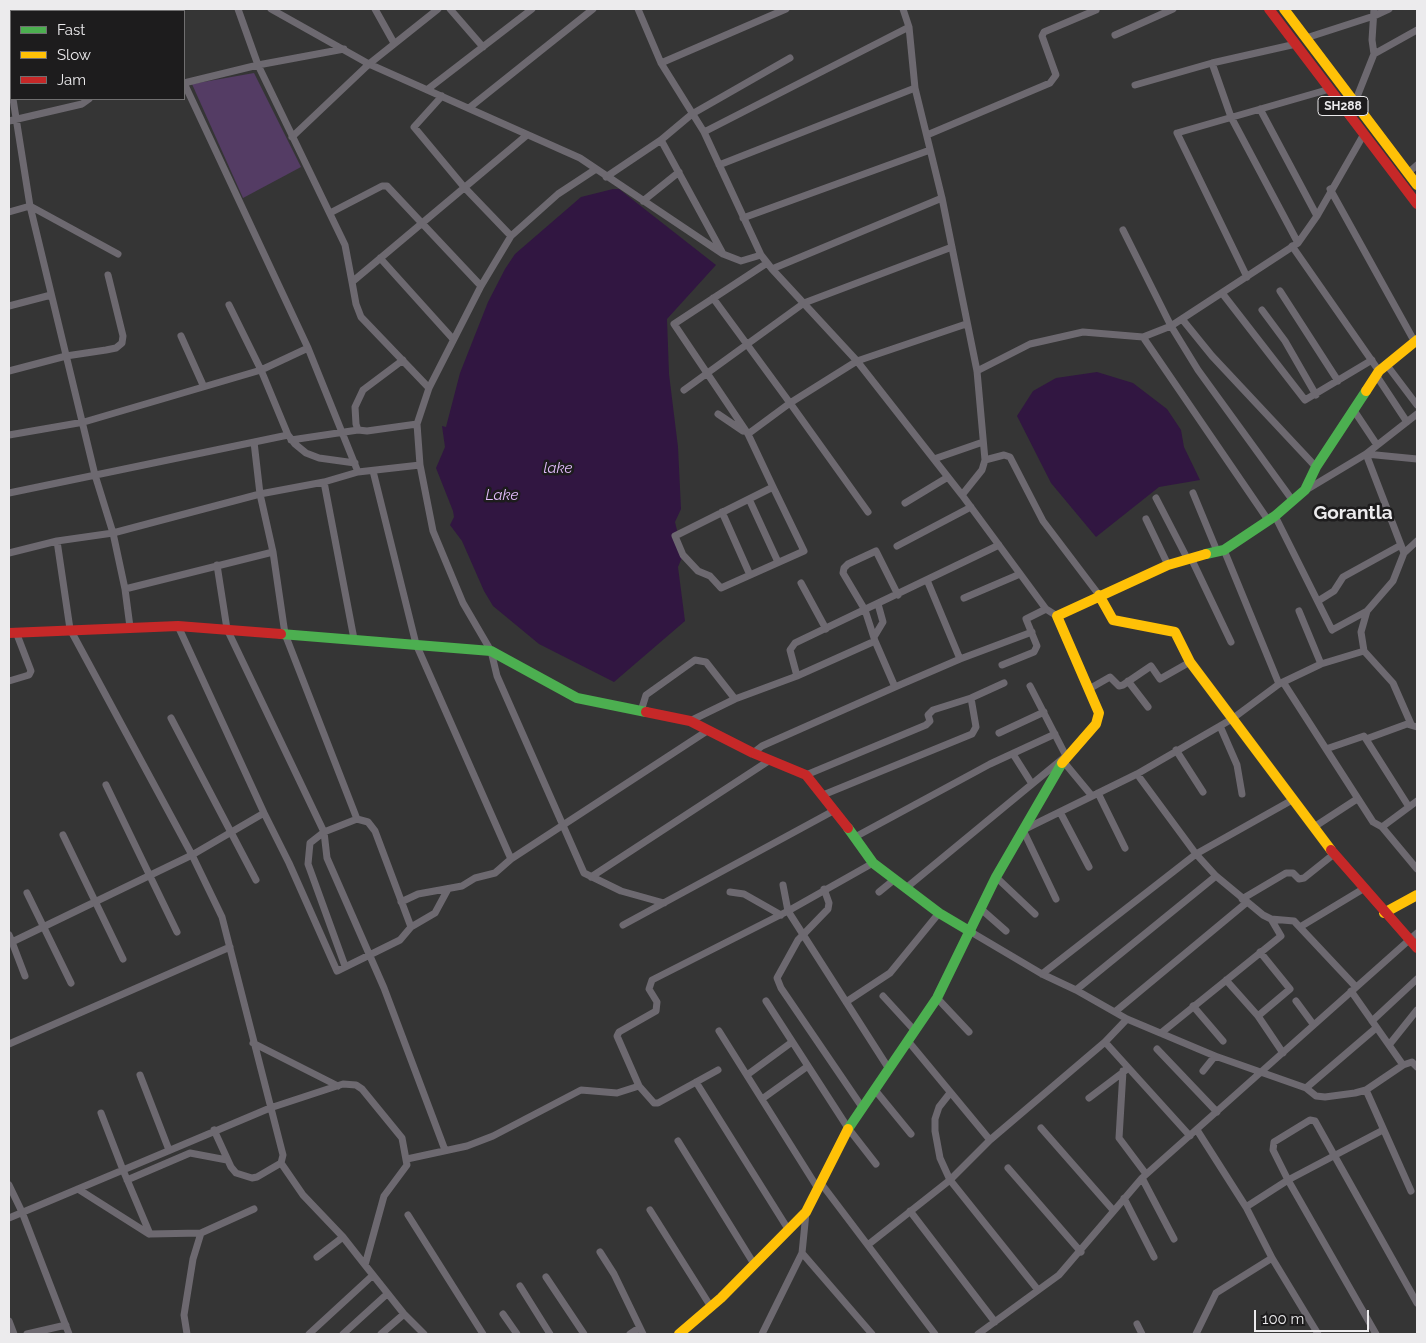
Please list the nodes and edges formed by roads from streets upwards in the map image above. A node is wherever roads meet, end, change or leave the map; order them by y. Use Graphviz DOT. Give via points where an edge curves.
graph roads {
  1 [pos="238,9"];
  2 [pos="271,9"];
  3 [pos="375,9"];
  4 [pos="438,9"];
  5 [pos="450,9"];
  6 [pos="532,9"];
  7 [pos="593,9"];
  8 [pos="638,9"];
  9 [pos="786,9"];
  10 [pos="903,9"];
  11 [pos="1173,9"];
  12 [pos="1269,9"];
  13 [pos="1284,9"];
  14 [pos="1389,9"];
  15 [pos="1096,10"];
  16 [pos="1374,13"];
  17 [pos="909,26"];
  18 [pos="1417,30"];
  19 [pos="1115,35"];
  20 [pos="1306,38"];
  21 [pos="394,43"];
  22 [pos="1296,44"];
  23 [pos="483,46"];
  24 [pos="344,49"];
  25 [pos="1374,54"];
  26 [pos="790,58"];
  27 [pos="661,63"];
  28 [pos="1212,63"];
  29 [pos="369,64"];
  30 [pos="258,65"];
  31 [pos="185,83"];
  32 [pos="185,85"];
  33 [pos="1135,85"];
  34 [pos="915,88"];
  35 [pos="428,89"];
  36 [pos="1330,89"];
  37 [pos="442,96"];
  38 [pos="13,100"];
  39 [pos="88,100"];
  40 [pos="1356,102"];
  41 [pos="469,108"];
  42 [pos="1260,109"];
  43 [pos="692,114"];
  44 [pos="1231,118"];
  45 [pos="12,120"];
  46 [pos="704,132"];
  47 [pos="1364,134"];
  48 [pos="527,135"];
  49 [pos="927,135"];
  50 [pos="292,137"];
  51 [pos="661,140"];
  52 [pos="930,150"];
  53 [pos="719,164"];
  54 [pos="1417,165"];
  55 [pos="596,169"];
  56 [pos="679,172"];
  57 [pos="1408,173"];
  58 [pos="606,177"];
  59 [pos="1417,185"];
  60 [pos="464,187"];
  61 [pos="1330,189"];
  62 [pos="942,198"];
  63 [pos="643,201"];
  64 [pos="1417,204"];
  65 [pos="30,206"];
  66 [pos="9,212"];
  67 [pos="330,213"];
  68 [pos="1317,216"];
  69 [pos="743,218"];
  70 [pos="421,224"];
  71 [pos="1124,230"];
  72 [pos="512,236"];
  73 [pos="1295,244"];
  74 [pos="952,247"];
  75 [pos="118,254"];
  76 [pos="723,254"];
  77 [pos="761,254"];
  78 [pos="380,258"];
  79 [pos="769,266"];
  80 [pos="108,275"];
  81 [pos="1246,277"];
  82 [pos="352,282"];
  83 [pos="481,286"];
  84 [pos="1280,291"];
  85 [pos="1222,293"];
  86 [pos="51,295"];
  87 [pos="713,298"];
  88 [pos="804,303"];
  89 [pos="229,304"];
  90 [pos="9,306"];
  91 [pos="1262,310"];
  92 [pos="1182,319"];
  93 [pos="966,324"];
  94 [pos="1171,326"];
  95 [pos="180,336"];
  96 [pos="1143,337"];
  97 [pos="453,339"];
  98 [pos="1416,339"];
  99 [pos="747,344"];
  100 [pos="308,348"];
  101 [pos="66,356"];
  102 [pos="403,360"];
  103 [pos="857,360"];
  104 [pos="1372,360"];
  105 [pos="1383,367"];
  106 [pos="261,370"];
  107 [pos="9,371"];
  108 [pos="977,371"];
  109 [pos="705,373"];
  110 [pos="1338,381"];
  111 [pos="203,385"];
  112 [pos="430,388"];
  113 [pos="684,390"];
  114 [pos="1316,395"];
  115 [pos="790,403"];
  116 [pos="1417,405"];
  117 [pos="1353,409"];
  118 [pos="718,414"];
  119 [pos="1417,414"];
  120 [pos="84,422"];
  121 [pos="1407,422"];
  122 [pos="417,424"];
  123 [pos="358,430"];
  124 [pos="343,433"];
  125 [pos="748,434"];
  126 [pos="9,435"];
  127 [pos="290,437"];
  128 [pos="254,442"];
  129 [pos="984,442"];
  130 [pos="1377,445"];
  131 [pos="1366,454"];
  132 [pos="934,459"];
  133 [pos="1417,459"];
  134 [pos="985,460"];
  135 [pos="355,464"];
  136 [pos="420,465"];
  137 [pos="1316,467"];
  138 [pos="373,470"];
  139 [pos="358,472"];
  140 [pos="96,475"];
  141 [pos="948,477"];
  142 [pos="324,482"];
  143 [pos="773,487"];
  144 [pos="1305,490"];
  145 [pos="9,493"];
  146 [pos="1193,493"];
  147 [pos="260,494"];
  148 [pos="962,495"];
  149 [pos="1156,498"];
  150 [pos="749,499"];
  151 [pos="1293,501"];
  152 [pos="905,503"];
  153 [pos="971,507"];
  154 [pos="722,512"];
  155 [pos="868,512"];
  156 [pos="1272,518"];
  157 [pos="1146,519"];
  158 [pos="113,533"];
  159 [pos="57,541"];
  160 [pos="1417,541"];
  161 [pos="999,545"];
  162 [pos="1401,545"];
  163 [pos="897,546"];
  164 [pos="1220,551"];
  165 [pos="273,552"];
  166 [pos="9,553"];
  167 [pos="1404,553"];
  168 [pos="1189,558"];
  169 [pos="778,562"];
  170 [pos="217,565"];
  171 [pos="1168,565"];
  172 [pos="1020,574"];
  173 [pos="750,575"];
  174 [pos="927,580"];
  175 [pos="801,583"];
  176 [pos="125,589"];
  177 [pos="898,595"];
  178 [pos="1099,595"];
  179 [pos="964,598"];
  180 [pos="1318,600"];
  181 [pos="878,604"];
  182 [pos="1046,609"];
  183 [pos="865,610"];
  184 [pos="1299,611"];
  185 [pos="1367,611"];
  186 [pos="1057,616"];
  187 [pos="178,626"];
  188 [pos="130,628"];
  189 [pos="70,629"];
  190 [pos="227,629"];
  191 [pos="826,629"];
  192 [pos="12,632"];
  193 [pos="1032,632"];
  194 [pos="285,634"];
  195 [pos="354,639"];
  196 [pos="874,639"];
  197 [pos="1231,642"];
  198 [pos="416,644"];
  199 [pos="492,650"];
  200 [pos="1364,651"];
  201 [pos="960,659"];
  202 [pos="1190,662"];
  203 [pos="1321,664"];
  204 [pos="1002,665"];
  205 [pos="797,676"];
  206 [pos="9,681"];
  207 [pos="1128,681"];
  208 [pos="1004,683"];
  209 [pos="1281,683"];
  210 [pos="1030,686"];
  211 [pos="896,687"];
  212 [pos="1089,689"];
  213 [pos="971,698"];
  214 [pos="735,699"];
  215 [pos="1148,707"];
  216 [pos="641,711"];
  217 [pos="1044,712"];
  218 [pos="170,718"];
  219 [pos="1232,719"];
  220 [pos="690,721"];
  221 [pos="1220,726"];
  222 [pos="1414,726"];
  223 [pos="707,731"];
  224 [pos="999,733"];
  225 [pos="1055,734"];
  226 [pos="1366,738"];
  227 [pos="1326,749"];
  228 [pos="1176,750"];
  229 [pos="753,753"];
  230 [pos="1013,754"];
  231 [pos="1065,758"];
  232 [pos="770,760"];
  233 [pos="1137,774"];
  234 [pos="806,775"];
  235 [pos="1032,784"];
  236 [pos="106,785"];
  237 [pos="1203,792"];
  238 [pos="1242,794"];
  239 [pos="823,795"];
  240 [pos="1095,795"];
  241 [pos="1294,799"];
  242 [pos="1357,799"];
  243 [pos="1417,801"];
  244 [pos="1408,807"];
  245 [pos="835,810"];
  246 [pos="1060,812"];
  247 [pos="264,813"];
  248 [pos="356,819"];
  249 [pos="562,826"];
  250 [pos="1314,826"];
  251 [pos="1382,827"];
  252 [pos="1023,830"];
  253 [pos="324,832"];
  254 [pos="230,833"];
  255 [pos="63,835"];
  256 [pos="855,837"];
  257 [pos="1125,848"];
  258 [pos="1196,854"];
  259 [pos="1334,854"];
  260 [pos="192,855"];
  261 [pos="511,859"];
  262 [pos="873,863"];
  263 [pos="1089,867"];
  264 [pos="1417,869"];
  265 [pos="149,876"];
  266 [pos="1216,876"];
  267 [pos="590,877"];
  268 [pos="996,877"];
  269 [pos="256,880"];
  270 [pos="895,880"];
  271 [pos="783,885"];
  272 [pos="906,888"];
  273 [pos="448,889"];
  274 [pos="824,889"];
  275 [pos="1363,889"];
  276 [pos="730,892"];
  277 [pos="880,892"];
  278 [pos="27,893"];
  279 [pos="1417,895"];
  280 [pos="1056,899"];
  281 [pos="1244,901"];
  282 [pos="95,902"];
  283 [pos="401,902"];
  284 [pos="664,903"];
  285 [pos="981,909"];
  286 [pos="785,913"];
  287 [pos="939,913"];
  288 [pos="1384,913"];
  289 [pos="1035,914"];
  290 [pos="1271,919"];
  291 [pos="623,925"];
  292 [pos="1300,926"];
  293 [pos="43,927"];
  294 [pos="411,927"];
  295 [pos="1006,930"];
  296 [pos="177,932"];
  297 [pos="972,932"];
  298 [pos="803,935"];
  299 [pos="1413,936"];
  300 [pos="10,938"];
  301 [pos="230,947"];
  302 [pos="1417,948"];
  303 [pos="1260,952"];
  304 [pos="369,955"];
  305 [pos="123,959"];
  306 [pos="345,966"];
  307 [pos="1042,974"];
  308 [pos="26,976"];
  309 [pos="1417,979"];
  310 [pos="1226,980"];
  311 [pos="71,983"];
  312 [pos="1353,989"];
  313 [pos="1076,990"];
  314 [pos="883,996"];
  315 [pos="936,998"];
  316 [pos="766,1001"];
  317 [pos="1296,1001"];
  318 [pos="846,1002"];
  319 [pos="1193,1006"];
  320 [pos="1417,1010"];
  321 [pos="1116,1011"];
  322 [pos="1258,1016"];
  323 [pos="1127,1019"];
  324 [pos="1372,1021"];
  325 [pos="1313,1024"];
  326 [pos="1376,1028"];
  327 [pos="719,1031"];
  328 [pos="915,1031"];
  329 [pos="970,1032"];
  330 [pos="1161,1033"];
  331 [pos="908,1041"];
  332 [pos="1223,1041"];
  333 [pos="792,1042"];
  334 [pos="1106,1042"];
  335 [pos="253,1043"];
  336 [pos="9,1044"];
  337 [pos="1389,1045"];
  338 [pos="1157,1048"];
  339 [pos="1282,1053"];
  340 [pos="1215,1056"];
  341 [pos="1403,1065"];
  342 [pos="808,1066"];
  343 [pos="1417,1067"];
  344 [pos="889,1069"];
  345 [pos="718,1070"];
  346 [pos="1126,1070"];
  347 [pos="1203,1071"];
  348 [pos="1260,1072"];
  349 [pos="140,1075"];
  350 [pos="747,1075"];
  351 [pos="696,1082"];
  352 [pos="338,1086"];
  353 [pos="639,1086"];
  354 [pos="1306,1088"];
  355 [pos="875,1090"];
  356 [pos="1366,1090"];
  357 [pos="950,1093"];
  358 [pos="1089,1098"];
  359 [pos="762,1099"];
  360 [pos="270,1108"];
  361 [pos="862,1108"];
  362 [pos="1217,1112"];
  363 [pos="101,1113"];
  364 [pos="848,1128"];
  365 [pos="1042,1128"];
  366 [pos="214,1130"];
  367 [pos="1197,1130"];
  368 [pos="1383,1130"];
  369 [pos="911,1134"];
  370 [pos="1190,1136"];
  371 [pos="990,1140"];
  372 [pos="678,1141"];
  373 [pos="169,1150"];
  374 [pos="445,1150"];
  375 [pos="1334,1156"];
  376 [pos="407,1159"];
  377 [pos="227,1160"];
  378 [pos="281,1163"];
  379 [pos="876,1164"];
  380 [pos="1008,1168"];
  381 [pos="123,1170"];
  382 [pos="1144,1176"];
  383 [pos="127,1180"];
  384 [pos="950,1180"];
  385 [pos="1288,1180"];
  386 [pos="9,1185"];
  387 [pos="818,1185"];
  388 [pos="78,1189"];
  389 [pos="1411,1191"];
  390 [pos="1124,1198"];
  391 [pos="1246,1207"];
  392 [pos="254,1209"];
  393 [pos="650,1210"];
  394 [pos="1113,1210"];
  395 [pos="910,1211"];
  396 [pos="22,1212"];
  397 [pos="806,1212"];
  398 [pos="408,1215"];
  399 [pos="9,1218"];
  400 [pos="788,1229"];
  401 [pos="150,1234"];
  402 [pos="201,1234"];
  403 [pos="343,1237"];
  404 [pos="1174,1239"];
  405 [pos="869,1244"];
  406 [pos="600,1252"];
  407 [pos="1081,1252"];
  408 [pos="802,1253"];
  409 [pos="317,1257"];
  410 [pos="1154,1257"];
  411 [pos="1272,1258"];
  412 [pos="754,1264"];
  413 [pos="365,1265"];
  414 [pos="372,1276"];
  415 [pos="546,1277"];
  416 [pos="520,1286"];
  417 [pos="1038,1290"];
  418 [pos="387,1294"];
  419 [pos="1417,1303"];
  420 [pos="711,1306"];
  421 [pos="404,1314"];
  422 [pos="503,1314"];
  423 [pos="9,1321"];
  424 [pos="995,1322"];
  425 [pos="1137,1324"];
  426 [pos="66,1325"];
  427 [pos="641,1331"];
  428 [pos="14,1334"];
  429 [pos="27,1334"];
  430 [pos="69,1334"];
  431 [pos="187,1334"];
  432 [pos="309,1334"];
  433 [pos="343,1334"];
  434 [pos="382,1334"];
  435 [pos="424,1334"];
  436 [pos="483,1334"];
  437 [pos="517,1334"];
  438 [pos="550,1334"];
  439 [pos="584,1334"];
  440 [pos="630,1334"];
  441 [pos="679,1334"];
  442 [pos="762,1334"];
  443 [pos="872,1334"];
  444 [pos="935,1334"];
  445 [pos="978,1334"];
  446 [pos="1142,1334"];
  447 [pos="1196,1334"];
  448 [pos="1318,1334"];
  449 [pos="1376,1334"];
  1 -- 30 [label="street"];
  2 -- 24 [label="street"];
  3 -- 21 [label="street"];
  4 -- 21 [label="street"];
  5 -- 23 [label="street"];
  6 -- 23 [label="street"];
  7 -- 41 [label="street"];
  8 -- 27 [label="street"];
  9 -- 27 [label="street"];
  10 -- 17 [label="street"];
  11 -- 19 [label="street"];
  12 -- 22 [label="street, SH288"];
  13 -- 20 [label="street, SH288"];
  14 -- 16 [label="street"];
  15 -- 49 [label="street" via="1044,32 1042,36 1056,75 1050,83"];
  16 -- 20 [label="street"];
  16 -- 25 [label="street"];
  17 -- 34 [label="street"];
  17 -- 46 [label="street"];
  18 -- 25 [label="street"];
  20 -- 40 [label="street, SH288"];
  21 -- 29 [label="street"];
  22 -- 28 [label="street"];
  22 -- 36 [label="street, SH288"];
  23 -- 35 [label="street"];
  24 -- 29 [label="street"];
  24 -- 30 [label="street"];
  25 -- 40 [label="street"];
  26 -- 43 [label="street"];
  27 -- 43 [label="street"];
  28 -- 33 [label="street"];
  28 -- 44 [label="street"];
  29 -- 35 [label="street"];
  29 -- 50 [label="street"];
  30 -- 31 [label="street"];
  30 -- 50 [label="street"];
  32 -- 100 [label="street"];
  34 -- 49 [label="street"];
  34 -- 53 [label="street"];
  35 -- 37 [label="street"];
  36 -- 42 [label="street"];
  36 -- 47 [label="street, SH288"];
  37 -- 41 [label="street"];
  37 -- 60 [label="street" via="414,127"];
  38 -- 45 [label="street"];
  39 -- 45 [label="street"];
  40 -- 57 [label="street, SH288"];
  41 -- 48 [label="street"];
  42 -- 44 [label="street"];
  42 -- 68 [label="street"];
  43 -- 46 [label="street"];
  43 -- 51 [label="street"];
  44 -- 73 [label="street"];
  44 -- 81 [label="street" via="1177,132"];
  45 -- 65 [label="street"];
  46 -- 53 [label="street"];
  47 -- 61 [label="street"];
  47 -- 64 [label="street, SH288"];
  48 -- 55 [label="street" via="580,158"];
  48 -- 60 [label="street"];
  49 -- 52 [label="street"];
  50 -- 67 [label="street"];
  51 -- 56 [label="street"];
  51 -- 58 [label="street"];
  52 -- 62 [label="street"];
  52 -- 69 [label="street"];
  53 -- 69 [label="street"];
  54 -- 57 [label="street"];
  55 -- 58 [label="street"];
  55 -- 72 [label="street" via="558,194"];
  56 -- 63 [label="street"];
  56 -- 76 [label="street"];
  57 -- 59 [label="street, SH288"];
  58 -- 63 [label="street"];
  60 -- 70 [label="street"];
  60 -- 72 [label="street"];
  61 -- 68 [label="street"];
  61 -- 98 [label="street"];
  62 -- 74 [label="street"];
  62 -- 79 [label="street"];
  63 -- 76 [label="street"];
  65 -- 66 [label="street"];
  65 -- 75 [label="street"];
  65 -- 86 [label="street"];
  67 -- 70 [label="street" via="387,186"];
  67 -- 82 [label="street" via="347,250"];
  68 -- 73 [label="street"];
  69 -- 77 [label="street"];
  70 -- 78 [label="street"];
  70 -- 83 [label="street"];
  71 -- 94 [label="street"];
  72 -- 83 [label="street"];
  73 -- 81 [label="street"];
  73 -- 104 [label="street"];
  74 -- 88 [label="street"];
  74 -- 93 [label="street"];
  76 -- 77 [label="street" via="741,260"];
  77 -- 79 [label="street"];
  78 -- 82 [label="street"];
  78 -- 97 [label="street"];
  79 -- 87 [label="street"];
  79 -- 88 [label="street"];
  80 -- 101 [label="street" via="124,336 122,343 116,348"];
  81 -- 85 [label="street"];
  82 -- 102 [label="street" via="361,316"];
  83 -- 97 [label="street"];
  84 -- 110 [label="street"];
  85 -- 92 [label="street"];
  85 -- 114 [label="street" via="1303,399"];
  86 -- 90 [label="street"];
  86 -- 101 [label="street"];
  87 -- 99 [label="street"];
  87 -- 109 [label="street" via="674,324"];
  88 -- 99 [label="street"];
  88 -- 103 [label="street"];
  89 -- 106 [label="street"];
  91 -- 114 [label="street" via="1285,341"];
  92 -- 94 [label="street"];
  92 -- 137 [label="street" via="1212,356"];
  93 -- 103 [label="street"];
  93 -- 108 [label="street"];
  94 -- 96 [label="street"];
  94 -- 151 [label="street" via="1203,377"];
  95 -- 111 [label="street"];
  96 -- 108 [label="street" via="1083,332 1030,344"];
  96 -- 156 [label="street"];
  97 -- 112 [label="street"];
  98 -- 105 [label="street"];
  99 -- 109 [label="street"];
  99 -- 115 [label="street"];
  100 -- 106 [label="street"];
  100 -- 124 [label="street"];
  101 -- 107 [label="street"];
  101 -- 120 [label="street"];
  102 -- 112 [label="street"];
  102 -- 123 [label="street" via="360,394 355,406"];
  103 -- 115 [label="street"];
  103 -- 132 [label="street"];
  104 -- 105 [label="street"];
  104 -- 110 [label="street"];
  105 -- 116 [label="street"];
  105 -- 117 [label="street"];
  105 -- 121 [label="street"];
  106 -- 111 [label="street"];
  106 -- 127 [label="street"];
  108 -- 129 [label="street"];
  109 -- 113 [label="street"];
  109 -- 125 [label="street"];
  110 -- 114 [label="street"];
  111 -- 120 [label="street"];
  112 -- 122 [label="street"];
  115 -- 125 [label="street"];
  115 -- 155 [label="street"];
  117 -- 130 [label="street"];
  117 -- 137 [label="street"];
  118 -- 125 [label="street"];
  119 -- 121 [label="street"];
  120 -- 126 [label="street"];
  120 -- 140 [label="street"];
  121 -- 130 [label="street"];
  122 -- 123 [label="street"];
  122 -- 136 [label="street"];
  123 -- 124 [label="street"];
  124 -- 127 [label="street"];
  124 -- 135 [label="street"];
  125 -- 143 [label="street"];
  127 -- 128 [label="street"];
  127 -- 135 [label="street" via="306,453"];
  128 -- 140 [label="street"];
  128 -- 147 [label="street"];
  129 -- 132 [label="street"];
  129 -- 134 [label="street"];
  130 -- 131 [label="street"];
  131 -- 133 [label="street"];
  131 -- 144 [label="street"];
  131 -- 162 [label="street"];
  132 -- 141 [label="street"];
  134 -- 148 [label="street" via="982,470"];
  134 -- 178 [label="street" via="1004,455 1010,457 1043,521"];
  135 -- 139 [label="street"];
  136 -- 138 [label="street"];
  136 -- 199 [label="street" via="433,531 463,603"];
  137 -- 144 [label="street"];
  138 -- 139 [label="street"];
  138 -- 198 [label="street"];
  139 -- 142 [label="street"];
  140 -- 145 [label="street"];
  140 -- 158 [label="street"];
  141 -- 148 [label="street"];
  141 -- 152 [label="street"];
  142 -- 147 [label="street"];
  142 -- 195 [label="street"];
  143 -- 150 [label="street"];
  143 -- 169 [label="street" via="804,551"];
  144 -- 151 [label="street"];
  146 -- 164 [label="street"];
  147 -- 158 [label="street"];
  147 -- 165 [label="street"];
  148 -- 153 [label="street"];
  149 -- 168 [label="street"];
  150 -- 154 [label="street"];
  150 -- 169 [label="street"];
  151 -- 156 [label="street"];
  153 -- 161 [label="street"];
  153 -- 163 [label="street"];
  154 -- 173 [label="street"];
  154 -- 173 [label="street" via="675,536 683,555 721,588"];
  156 -- 164 [label="street"];
  156 -- 180 [label="street"];
  157 -- 171 [label="street"];
  158 -- 159 [label="street"];
  158 -- 176 [label="street"];
  159 -- 166 [label="street"];
  159 -- 189 [label="street"];
  160 -- 167 [label="street"];
  161 -- 172 [label="street"];
  161 -- 174 [label="street"];
  162 -- 167 [label="street"];
  162 -- 180 [label="street" via="1343,577 1334,591"];
  164 -- 168 [label="street"];
  164 -- 209 [label="street"];
  165 -- 170 [label="street"];
  165 -- 194 [label="street"];
  167 -- 185 [label="street" via="1393,581"];
  168 -- 171 [label="street"];
  168 -- 197 [label="street"];
  169 -- 173 [label="street"];
  170 -- 176 [label="street"];
  170 -- 190 [label="street"];
  171 -- 178 [label="street"];
  172 -- 179 [label="street"];
  172 -- 182 [label="street"];
  174 -- 177 [label="street"];
  174 -- 201 [label="street"];
  175 -- 191 [label="street"];
  176 -- 188 [label="street"];
  177 -- 181 [label="street"];
  177 -- 183 [label="street" via="879,553 873,551 848,564 843,573"];
  178 -- 186 [label="street"];
  178 -- 202 [label="street" via="1113,620 1175,632"];
  180 -- 185 [label="street" via="1332,630"];
  181 -- 183 [label="street"];
  181 -- 196 [label="street" via="883,622"];
  182 -- 186 [label="street"];
  182 -- 193 [label="street" via="1026,619"];
  183 -- 191 [label="street"];
  183 -- 196 [label="street"];
  184 -- 203 [label="street"];
  185 -- 200 [label="street" via="1361,632"];
  186 -- 212 [label="street"];
  187 -- 188 [label="street"];
  187 -- 190 [label="street"];
  187 -- 247 [label="street"];
  188 -- 189 [label="street"];
  189 -- 192 [label="street"];
  189 -- 260 [label="street"];
  190 -- 194 [label="street"];
  190 -- 253 [label="street"];
  191 -- 205 [label="street" via="791,646"];
  192 -- 206 [label="street" via="31,671 29,675"];
  193 -- 201 [label="street"];
  193 -- 204 [label="street" via="1037,646 1034,652"];
  194 -- 195 [label="street"];
  194 -- 248 [label="street"];
  195 -- 198 [label="street"];
  196 -- 205 [label="street"];
  196 -- 211 [label="street"];
  198 -- 199 [label="street"];
  198 -- 261 [label="street"];
  199 -- 216 [label="street" via="577,698"];
  199 -- 249 [label="street" via="496,676"];
  200 -- 203 [label="street"];
  200 -- 222 [label="street" via="1393,683"];
  201 -- 211 [label="street"];
  202 -- 207 [label="street" via="1160,679 1151,666 1146,667"];
  202 -- 219 [label="street"];
  203 -- 209 [label="street"];
  205 -- 214 [label="street"];
  207 -- 212 [label="street" via="1119,686 1110,677"];
  207 -- 215 [label="street"];
  208 -- 213 [label="street"];
  209 -- 219 [label="street"];
  209 -- 227 [label="street"];
  210 -- 217 [label="street"];
  211 -- 229 [label="street" via="762,746"];
  212 -- 231 [label="street" via="1099,713 1098,719"];
  213 -- 234 [label="street" via="930,712 930,721 926,725"];
  213 -- 239 [label="street" via="976,727 972,734"];
  214 -- 216 [label="street" via="706,662 695,660 646,695"];
  214 -- 220 [label="street"];
  216 -- 220 [label="street"];
  217 -- 224 [label="street"];
  217 -- 225 [label="street"];
  218 -- 254 [label="street"];
  219 -- 221 [label="street"];
  219 -- 241 [label="street"];
  220 -- 223 [label="street"];
  221 -- 228 [label="street"];
  221 -- 238 [label="street" via="1237,765"];
  222 -- 226 [label="street"];
  223 -- 229 [label="street"];
  223 -- 249 [label="street"];
  225 -- 230 [label="street"];
  225 -- 231 [label="street"];
  226 -- 227 [label="street" via="1360,736"];
  226 -- 244 [label="street"];
  227 -- 242 [label="street"];
  228 -- 233 [label="street"];
  228 -- 237 [label="street"];
  229 -- 232 [label="street"];
  230 -- 235 [label="street"];
  230 -- 256 [label="street"];
  231 -- 235 [label="street"];
  231 -- 240 [label="street"];
  231 -- 252 [label="street"];
  232 -- 234 [label="street"];
  232 -- 267 [label="street"];
  233 -- 240 [label="street"];
  233 -- 258 [label="street"];
  234 -- 239 [label="street"];
  235 -- 272 [label="street"];
  236 -- 265 [label="street"];
  239 -- 245 [label="street"];
  240 -- 246 [label="street"];
  240 -- 257 [label="street"];
  241 -- 250 [label="street"];
  241 -- 258 [label="street"];
  242 -- 250 [label="street"];
  242 -- 251 [label="street" via="1373,822"];
  243 -- 244 [label="street"];
  244 -- 251 [label="street"];
  245 -- 256 [label="street"];
  245 -- 284 [label="street"];
  246 -- 252 [label="street"];
  246 -- 263 [label="street"];
  247 -- 254 [label="street"];
  247 -- 306 [label="street" via="337,970"];
  248 -- 253 [label="street"];
  248 -- 283 [label="street" via="364,819 375,831"];
  249 -- 261 [label="street"];
  249 -- 267 [label="street" via="584,873"];
  250 -- 259 [label="street"];
  251 -- 264 [label="street"];
  252 -- 268 [label="street"];
  252 -- 280 [label="street"];
  253 -- 304 [label="street" via="327,858"];
  253 -- 306 [label="street" via="310,844 308,864"];
  254 -- 260 [label="street"];
  254 -- 269 [label="street"];
  255 -- 282 [label="street"];
  256 -- 262 [label="street"];
  258 -- 266 [label="street"];
  258 -- 307 [label="street"];
  259 -- 275 [label="street"];
  259 -- 281 [label="street" via="1304,878 1286,873"];
  260 -- 265 [label="street"];
  260 -- 301 [label="street" via="222,917"];
  261 -- 273 [label="street" via="495,872"];
  262 -- 270 [label="street"];
  262 -- 274 [label="street"];
  265 -- 282 [label="street"];
  265 -- 296 [label="street"];
  266 -- 281 [label="street"];
  266 -- 313 [label="street"];
  267 -- 284 [label="street" via="630,894"];
  268 -- 285 [label="street"];
  268 -- 289 [label="street"];
  270 -- 272 [label="street"];
  270 -- 277 [label="street"];
  271 -- 286 [label="street"];
  272 -- 287 [label="street"];
  273 -- 283 [label="street" via="418,894"];
  273 -- 294 [label="street" via="435,912"];
  274 -- 286 [label="street"];
  274 -- 298 [label="street" via="828,909"];
  275 -- 288 [label="street"];
  275 -- 292 [label="street"];
  276 -- 286 [label="street" via="744,894"];
  278 -- 293 [label="street"];
  279 -- 288 [label="street"];
  281 -- 290 [label="street"];
  281 -- 321 [label="street"];
  282 -- 293 [label="street"];
  282 -- 305 [label="street"];
  283 -- 294 [label="street"];
  284 -- 291 [label="street"];
  285 -- 295 [label="street"];
  285 -- 297 [label="street"];
  286 -- 298 [label="street"];
  286 -- 353 [label="street" via="652,980 649,989 657,1002 656,1011 617,1036"];
  287 -- 297 [label="street"];
  287 -- 318 [label="street" via="890,973"];
  288 -- 299 [label="street"];
  290 -- 292 [label="street" via="1294,921"];
  290 -- 303 [label="street" via="1281,936"];
  292 -- 312 [label="street"];
  293 -- 300 [label="street"];
  293 -- 311 [label="street"];
  294 -- 304 [label="street" via="400,940"];
  297 -- 307 [label="street"];
  297 -- 315 [label="street"];
  298 -- 318 [label="street"];
  298 -- 361 [label="street" via="778,973 778,983"];
  299 -- 302 [label="street"];
  299 -- 312 [label="street"];
  300 -- 308 [label="street"];
  301 -- 335 [label="street"];
  301 -- 336 [label="street"];
  303 -- 310 [label="street"];
  303 -- 322 [label="street" via="1290,989"];
  304 -- 306 [label="street"];
  304 -- 374 [label="street"];
  307 -- 313 [label="street"];
  309 -- 324 [label="street"];
  310 -- 319 [label="street"];
  310 -- 322 [label="street"];
  312 -- 324 [label="street"];
  312 -- 325 [label="street"];
  313 -- 321 [label="street"];
  314 -- 328 [label="street"];
  315 -- 328 [label="street"];
  315 -- 329 [label="street"];
  316 -- 333 [label="street"];
  317 -- 325 [label="street"];
  318 -- 344 [label="street"];
  319 -- 330 [label="street"];
  319 -- 332 [label="street"];
  320 -- 337 [label="street"];
  321 -- 323 [label="street"];
  322 -- 339 [label="street"];
  323 -- 330 [label="street"];
  323 -- 334 [label="street"];
  324 -- 326 [label="street"];
  325 -- 339 [label="street"];
  326 -- 337 [label="street"];
  326 -- 354 [label="street"];
  327 -- 350 [label="street"];
  328 -- 331 [label="street"];
  330 -- 340 [label="street"];
  331 -- 344 [label="street"];
  331 -- 357 [label="street"];
  333 -- 342 [label="street"];
  333 -- 350 [label="street"];
  334 -- 346 [label="street"];
  334 -- 371 [label="street"];
  335 -- 352 [label="street"];
  335 -- 360 [label="street"];
  337 -- 341 [label="street"];
  338 -- 362 [label="street"];
  339 -- 348 [label="street"];
  340 -- 347 [label="street"];
  340 -- 348 [label="street"];
  341 -- 343 [label="street" via="1412,1062"];
  341 -- 356 [label="street"];
  342 -- 359 [label="street"];
  342 -- 364 [label="street"];
  344 -- 355 [label="street"];
  345 -- 351 [label="street"];
  346 -- 358 [label="street"];
  346 -- 370 [label="street"];
  346 -- 382 [label="street" via="1119,1138"];
  348 -- 354 [label="street"];
  348 -- 362 [label="street"];
  349 -- 373 [label="street"];
  350 -- 359 [label="street"];
  351 -- 353 [label="street" via="658,1104 651,1102"];
  351 -- 400 [label="street"];
  352 -- 360 [label="street"];
  352 -- 376 [label="street" via="356,1085 362,1090 402,1138"];
  353 -- 374 [label="street" via="617,1093 581,1090 493,1136"];
  354 -- 356 [label="street" via="1316,1096 1325,1097"];
  355 -- 361 [label="street"];
  355 -- 369 [label="street"];
  356 -- 368 [label="street"];
  357 -- 371 [label="street"];
  357 -- 384 [label="street" via="939,1107 935,1131 940,1158"];
  359 -- 387 [label="street"];
  360 -- 366 [label="street"];
  360 -- 378 [label="street" via="283,1155"];
  361 -- 364 [label="street"];
  362 -- 367 [label="street"];
  363 -- 381 [label="street"];
  364 -- 379 [label="street"];
  364 -- 387 [label="street"];
  365 -- 394 [label="street"];
  366 -- 373 [label="street"];
  366 -- 377 [label="street"];
  367 -- 370 [label="street"];
  367 -- 391 [label="street"];
  368 -- 375 [label="street"];
  368 -- 389 [label="street"];
  370 -- 382 [label="street"];
  371 -- 384 [label="street"];
  372 -- 412 [label="street"];
  373 -- 381 [label="street"];
  374 -- 376 [label="street"];
  375 -- 385 [label="street"];
  375 -- 385 [label="street" via="1315,1121 1310,1120 1274,1142"];
  375 -- 419 [label="street"];
  376 -- 413 [label="street" via="405,1169 384,1196"];
  377 -- 378 [label="street" via="236,1173 252,1178 263,1176"];
  377 -- 383 [label="street" via="190,1154"];
  378 -- 403 [label="street" via="303,1195"];
  380 -- 407 [label="street"];
  381 -- 383 [label="street"];
  381 -- 388 [label="street"];
  382 -- 390 [label="street"];
  382 -- 404 [label="street"];
  383 -- 401 [label="street"];
  384 -- 395 [label="street"];
  384 -- 417 [label="street"];
  385 -- 391 [label="street"];
  385 -- 449 [label="street"];
  386 -- 396 [label="street"];
  387 -- 397 [label="street"];
  387 -- 405 [label="street"];
  388 -- 396 [label="street"];
  388 -- 401 [label="street"];
  390 -- 394 [label="street"];
  390 -- 410 [label="street"];
  391 -- 411 [label="street"];
  392 -- 402 [label="street"];
  393 -- 420 [label="street"];
  394 -- 407 [label="street"];
  395 -- 405 [label="street"];
  395 -- 424 [label="street"];
  396 -- 399 [label="street"];
  396 -- 426 [label="street"];
  397 -- 400 [label="street"];
  397 -- 408 [label="street"];
  398 -- 436 [label="street"];
  400 -- 412 [label="street"];
  401 -- 402 [label="street"];
  402 -- 431 [label="street" via="192,1259 184,1315"];
  403 -- 409 [label="street"];
  403 -- 413 [label="street"];
  405 -- 444 [label="street"];
  406 -- 427 [label="street"];
  407 -- 417 [label="street" via="1059,1275"];
  408 -- 442 [label="street"];
  408 -- 443 [label="street"];
  411 -- 447 [label="street" via="1216,1292"];
  411 -- 448 [label="street"];
  412 -- 420 [label="street"];
  413 -- 414 [label="street"];
  414 -- 418 [label="street"];
  414 -- 432 [label="street"];
  415 -- 439 [label="street"];
  416 -- 438 [label="street"];
  417 -- 424 [label="street"];
  418 -- 421 [label="street"];
  418 -- 433 [label="street"];
  420 -- 441 [label="street"];
  421 -- 434 [label="street"];
  421 -- 435 [label="street"];
  422 -- 437 [label="street"];
  423 -- 428 [label="street"];
  424 -- 445 [label="street"];
  425 -- 446 [label="street"];
  426 -- 429 [label="street"];
  426 -- 430 [label="street"];
  427 -- 440 [label="street"];
}
